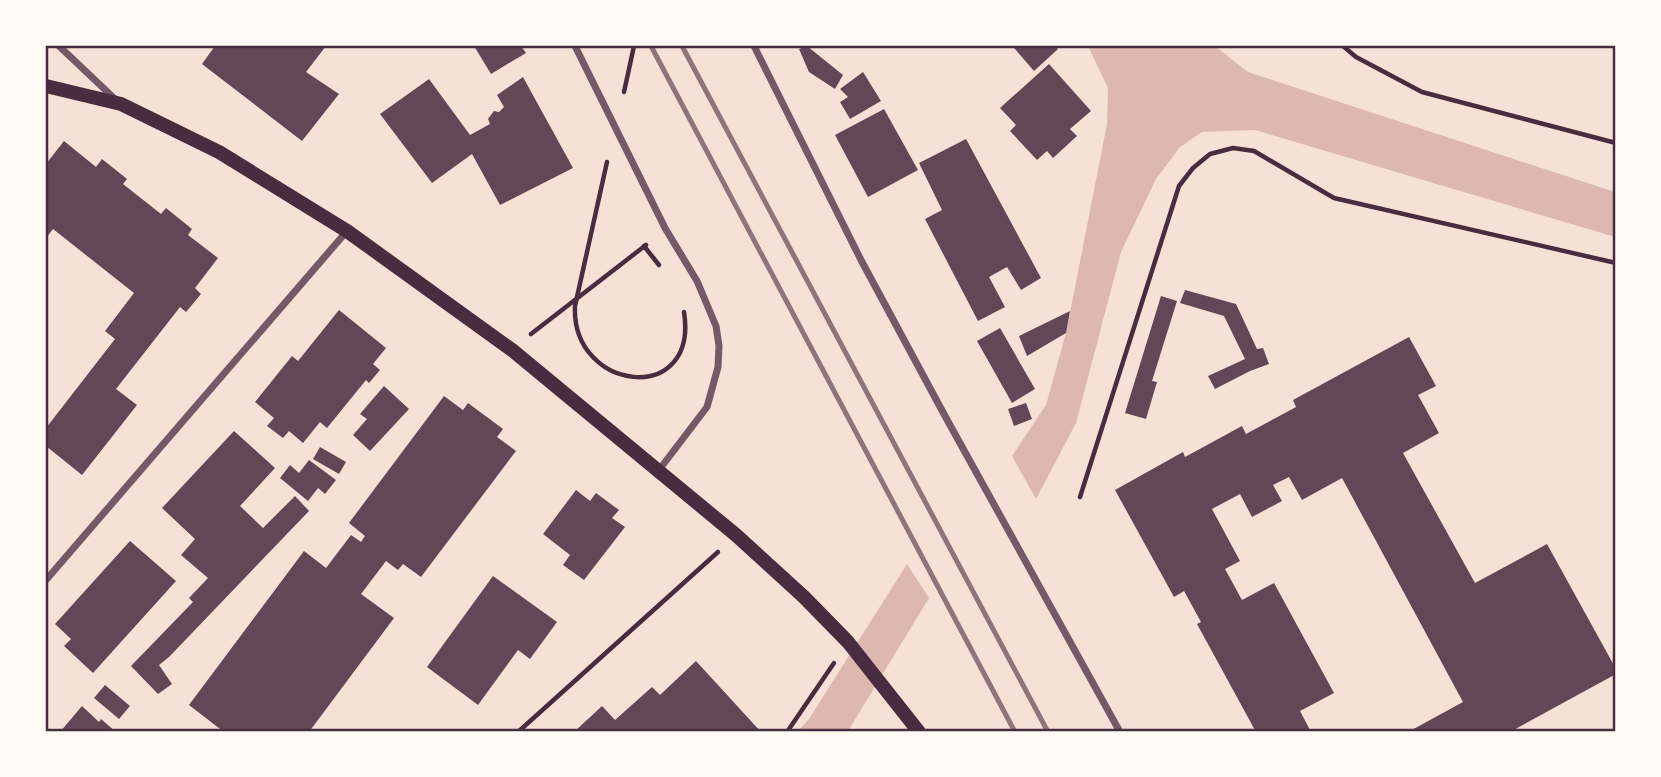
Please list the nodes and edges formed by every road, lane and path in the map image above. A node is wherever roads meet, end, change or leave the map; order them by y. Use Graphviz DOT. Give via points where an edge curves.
graph roads {
  1 [pos="60,46"];
  2 [pos="575,46"];
  3 [pos="634,46"];
  4 [pos="754,46"];
  5 [pos="1343,46"];
  6 [pos="46,86"];
  7 [pos="622,99"];
  8 [pos="121,104"];
  9 [pos="1615,143"];
  10 [pos="610,152"];
  11 [pos="665,228"];
  12 [pos="347,231"];
  13 [pos="1615,263"];
  14 [pos="685,314"];
  15 [pos="512,350"];
  16 [pos="659,470"];
  17 [pos="1080,497"];
  18 [pos="737,535"];
  19 [pos="46,580"];
  20 [pos="849,643"];
  21 [pos="518,732"];
  22 [pos="787,732"];
  23 [pos="919,732"];
  24 [pos="1120,732"];
  1 -- 8 [label="street"];
  2 -- 11 [label="street"];
  3 -- 7 [label="path"];
  4 -- 24 [label="street" via="900,332"];
  5 -- 9 [label="path" via="1422,92"];
  6 -- 8 [label="main road"];
  8 -- 12 [label="main road" via="219,152"];
  10 -- 14 [label="path" via="575,306 579,337 603,366 621,374 652,377 668,369 678,355 685,338"];
  11 -- 15 [label="path"];
  11 -- 16 [label="street" via="697,281 716,326 719,346 707,407"];
  12 -- 15 [label="main road"];
  12 -- 19 [label="street"];
  13 -- 17 [label="path" via="1334,198 1254,150 1233,148 1210,154 1179,186"];
  15 -- 16 [label="main road"];
  16 -- 18 [label="main road"];
  18 -- 20 [label="main road"];
  18 -- 21 [label="path"];
  20 -- 22 [label="path"];
  20 -- 23 [label="main road"];
}
